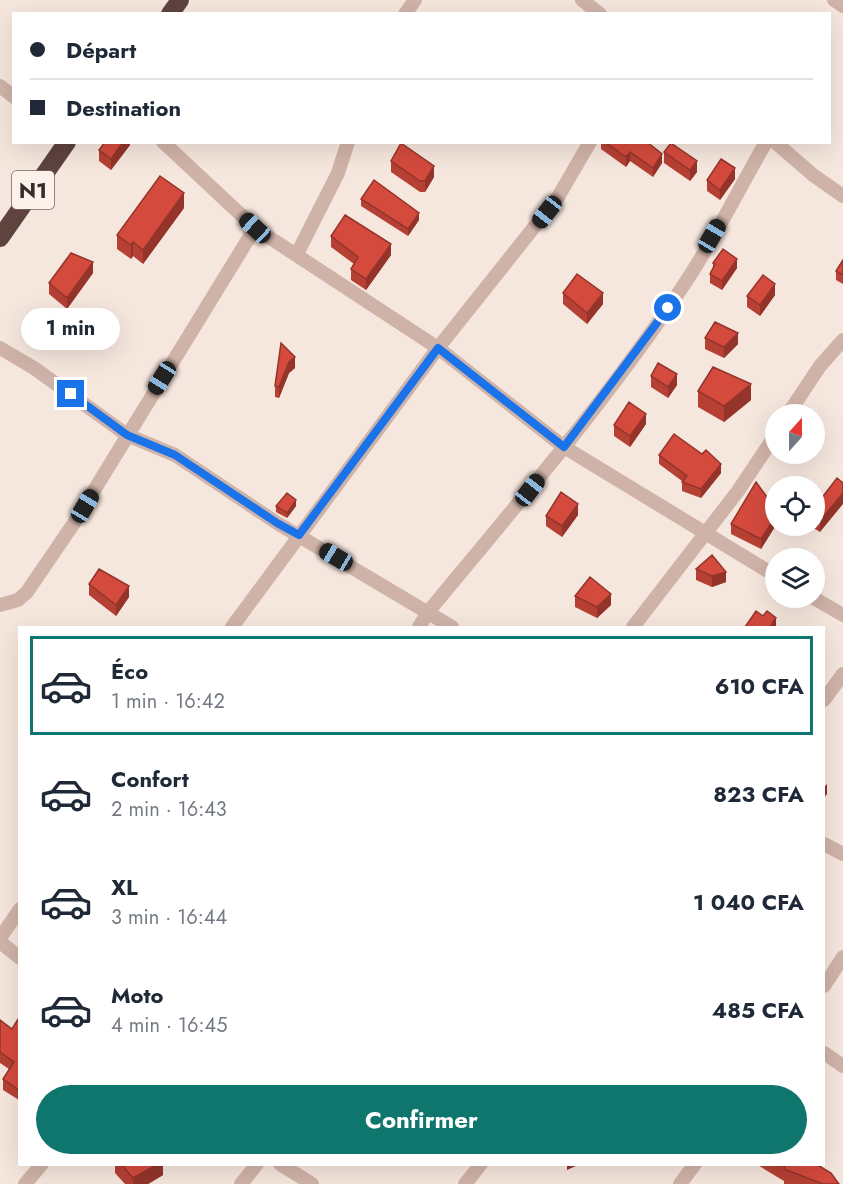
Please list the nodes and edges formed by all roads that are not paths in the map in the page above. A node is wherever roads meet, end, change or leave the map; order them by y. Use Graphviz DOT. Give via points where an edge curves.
graph roads {
  1 [pos="582,0"];
  2 [pos="834,0"];
  3 [pos="843,6"];
  4 [pos="597,12"];
  5 [pos="66,144"];
  6 [pos="165,144"];
  7 [pos="347,144"];
  8 [pos="589,144"];
  9 [pos="765,144"];
  10 [pos="777,144"];
  11 [pos="843,196"];
  12 [pos="255,228"];
  13 [pos="0,238"];
  14 [pos="297,254"];
  15 [pos="843,340"];
  16 [pos="0,348"];
  17 [pos="438,348"];
  18 [pos="795,404"];
  19 [pos="127,435"];
  20 [pos="564,447"];
  21 [pos="765,450"];
  22 [pos="299,535"];
  23 [pos="705,536"];
  24 [pos="765,570"];
  25 [pos="0,605"];
  26 [pos="825,605"];
  27 [pos="428,612"];
  28 [pos="843,615"];
  29 [pos="233,626"];
  30 [pos="420,626"];
  31 [pos="450,626"];
  32 [pos="634,626"];
  33 [pos="843,674"];
  34 [pos="825,699"];
  35 [pos="825,845"];
  36 [pos="843,854"];
  37 [pos="18,912"];
  38 [pos="0,940"];
  39 [pos="18,956"];
  40 [pos="843,957"];
  41 [pos="825,984"];
  42 [pos="825,1054"];
  43 [pos="843,1066"];
  44 [pos="40,1166"];
  45 [pos="255,1166"];
  46 [pos="283,1166"];
  47 [pos="479,1166"];
  48 [pos="694,1166"];
  49 [pos="25,1184"];
  50 [pos="241,1184"];
  51 [pos="312,1184"];
  52 [pos="465,1184"];
  53 [pos="680,1184"];
  1 -- 4 [label="street"];
  2 -- 3 [label="street"];
  5 -- 13 [label="highway, N1"];
  6 -- 12 [label="street"];
  7 -- 14 [label="street" via="338,173"];
  8 -- 17 [label="street" via="558,197"];
  9 -- 20 [label="street" via="690,275"];
  10 -- 11 [label="street"];
  12 -- 14 [label="street"];
  12 -- 19 [label="street"];
  14 -- 17 [label="street"];
  15 -- 18 [label="street"];
  16 -- 19 [label="street"];
  17 -- 20 [label="street"];
  17 -- 22 [label="street"];
  19 -- 22 [label="street" via="175,455"];
  19 -- 25 [label="street" via="27,592 18,600"];
  20 -- 23 [label="street"];
  20 -- 27 [label="street"];
  21 -- 23 [label="street"];
  22 -- 27 [label="street"];
  22 -- 29 [label="street"];
  23 -- 24 [label="street"];
  23 -- 32 [label="street"];
  26 -- 28 [label="street"];
  27 -- 30 [label="street"];
  27 -- 31 [label="street"];
  33 -- 34 [label="street"];
  35 -- 36 [label="street"];
  37 -- 38 [label="street"];
  38 -- 39 [label="street"];
  40 -- 41 [label="street"];
  42 -- 43 [label="street"];
  44 -- 49 [label="street"];
  45 -- 50 [label="street"];
  46 -- 51 [label="street"];
  47 -- 52 [label="street"];
  48 -- 53 [label="street"];
}
